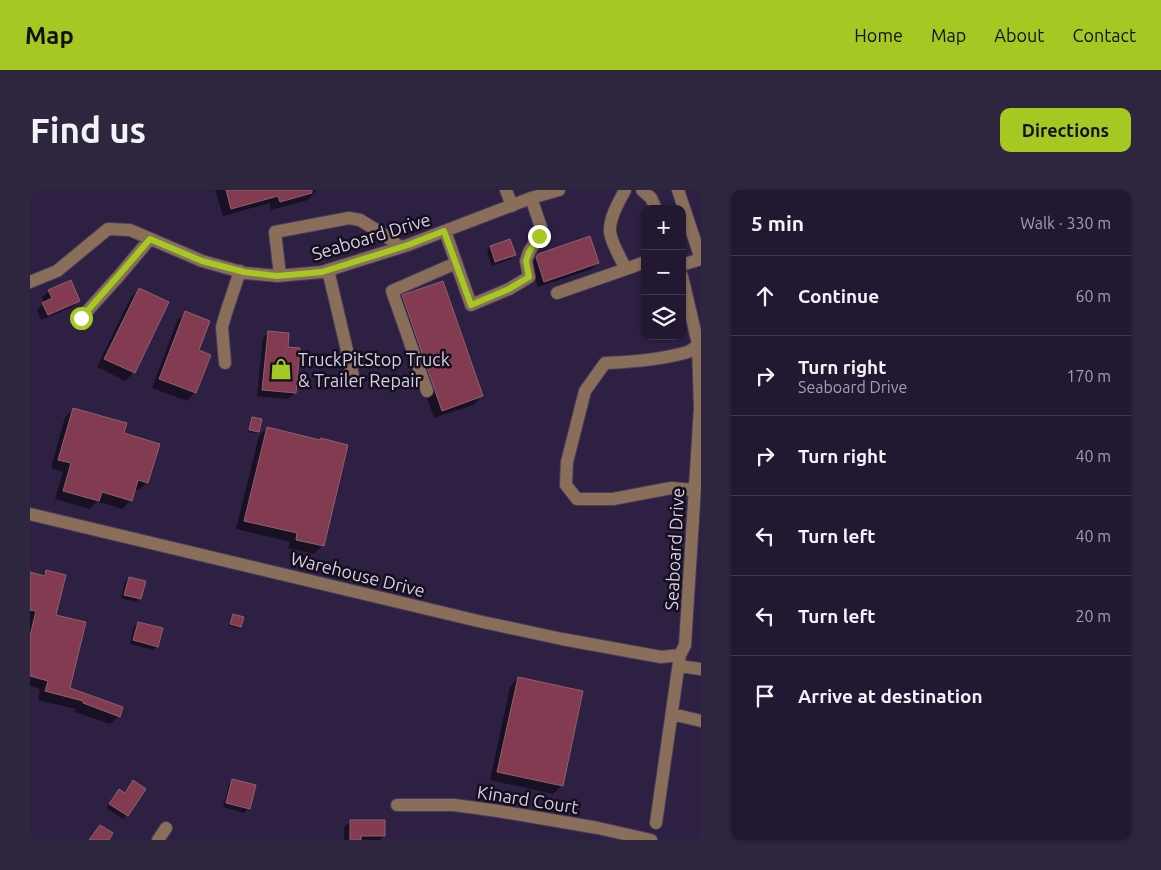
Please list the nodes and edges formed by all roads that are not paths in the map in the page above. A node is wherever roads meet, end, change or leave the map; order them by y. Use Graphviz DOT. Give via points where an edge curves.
graph roads {
  1 [pos="506,190"];
  2 [pos="559,190"];
  3 [pos="625,190"];
  4 [pos="642,190"];
  5 [pos="678,190"];
  6 [pos="531,198"];
  7 [pos="654,205"];
  8 [pos="512,206"];
  9 [pos="444,231"];
  10 [pos="150,239"];
  11 [pos="400,248"];
  12 [pos="701,259"];
  13 [pos="456,263"];
  14 [pos="641,263"];
  15 [pos="686,264"];
  16 [pos="626,269"];
  17 [pos="328,270"];
  18 [pos="240,272"];
  19 [pos="280,275"];
  20 [pos="30,282"];
  21 [pos="686,291"];
  22 [pos="557,293"];
  23 [pos="81,318"];
  24 [pos="700,344"];
  25 [pos="225,363"];
  26 [pos="354,380"];
  27 [pos="426,391"];
  28 [pos="695,490"];
  29 [pos="30,514"];
  30 [pos="680,660"];
  31 [pos="701,669"];
  32 [pos="672,714"];
  33 [pos="701,721"];
  34 [pos="397,805"];
  35 [pos="656,824"];
  36 [pos="166,828"];
  37 [pos="158,840"];
  38 [pos="652,840"];
  1 -- 8 [label="street"];
  2 -- 6 [label="street, Seaboard Drive"];
  3 -- 16 [label="street" via="610,230"];
  4 -- 7 [label="street"];
  5 -- 12 [label="street"];
  6 -- 8 [label="street, Seaboard Drive"];
  6 -- 13 [label="street" via="541,226 526,261 529,277 471,305"];
  8 -- 9 [label="street, Seaboard Drive"];
  9 -- 11 [label="street, Seaboard Drive"];
  9 -- 13 [label="street"];
  10 -- 18 [label="street, Seaboard Drive" via="202,261"];
  10 -- 20 [label="street, Seaboard Drive" via="130,230 108,229 57,271"];
  10 -- 23 [label="street"];
  11 -- 17 [label="street, Seaboard Drive"];
  11 -- 19 [label="street" via="384,234 360,220 349,218 275,232"];
  12 -- 15 [label="street"];
  13 -- 27 [label="street" via="392,291"];
  14 -- 16 [label="street"];
  16 -- 22 [label="street"];
  17 -- 19 [label="street, Seaboard Drive"];
  17 -- 26 [label="street"];
  18 -- 19 [label="street, Seaboard Drive"];
  18 -- 25 [label="street" via="222,327"];
  21 -- 24 [label="street, Seaboard Drive"];
  24 -- 28 [label="street, Seaboard Drive"];
  24 -- 28 [label="street" via="690,351 643,361 605,363 585,391 567,462 566,485 577,499 613,499 671,488"];
  28 -- 30 [label="street, Seaboard Drive" via="685,645"];
  29 -- 30 [label="street, Warehouse Drive" via="478,621"];
  30 -- 31 [label="street, Warehouse Drive"];
  30 -- 32 [label="street, Seaboard Drive"];
  32 -- 33 [label="street"];
  32 -- 35 [label="street, Seaboard Drive"];
  34 -- 38 [label="street, Kinard Court" via="498,811"];
  36 -- 37 [label="street"];
}
